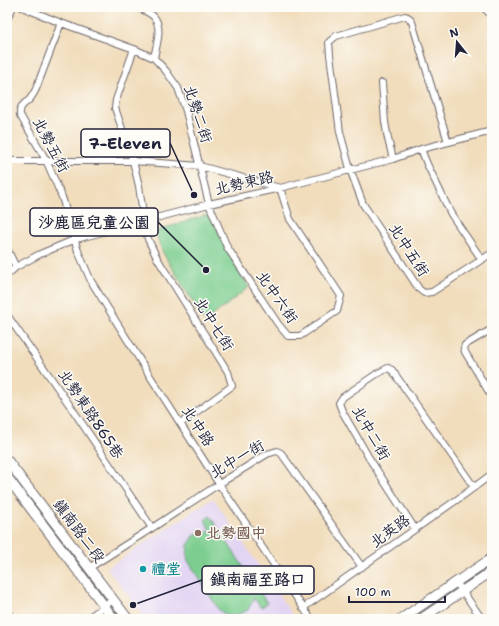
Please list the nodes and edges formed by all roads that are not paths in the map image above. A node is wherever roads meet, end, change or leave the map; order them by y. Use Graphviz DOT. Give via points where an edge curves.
graph roads {
  1 [pos="12,7"];
  2 [pos="22,7"];
  3 [pos="137,7"];
  4 [pos="486,7"];
  5 [pos="492,13"];
  6 [pos="7,20"];
  7 [pos="61,23"];
  8 [pos="134,49"];
  9 [pos="154,58"];
  10 [pos="382,83"];
  11 [pos="492,131"];
  12 [pos="448,142"];
  13 [pos="421,149"];
  14 [pos="393,159"];
  15 [pos="46,160"];
  16 [pos="7,161"];
  17 [pos="133,161"];
  18 [pos="200,166"];
  19 [pos="350,169"];
  20 [pos="280,188"];
  21 [pos="210,204"];
  22 [pos="144,221"];
  23 [pos="76,239"];
  24 [pos="7,249"];
  25 [pos="492,253"];
  26 [pos="482,260"];
  27 [pos="16,267"];
  28 [pos="7,274"];
  29 [pos="7,315"];
  30 [pos="492,329"];
  31 [pos="492,397"];
  32 [pos="181,423"];
  33 [pos="7,460"];
  34 [pos="492,474"];
  35 [pos="7,477"];
  36 [pos="219,484"];
  37 [pos="474,487"];
  38 [pos="152,528"];
  39 [pos="415,529"];
  40 [pos="492,558"];
  41 [pos="362,567"];
  42 [pos="89,568"];
  43 [pos="492,571"];
  44 [pos="456,582"];
  45 [pos="462,591"];
  46 [pos="114,599"];
  47 [pos="104,606"];
  48 [pos="303,608"];
  49 [pos="7,612"];
  50 [pos="12,619"];
  51 [pos="87,619"];
  52 [pos="114,619"];
  53 [pos="128,619"];
  54 [pos="311,619"];
  55 [pos="401,619"];
  56 [pos="421,619"];
  57 [pos="482,619"];
  1 -- 6 [label="street"];
  2 -- 7 [label="street, 北勢二街"];
  3 -- 9 [label="street" via="154,16 158,24 159,33"];
  4 -- 5 [label="main road"];
  7 -- 8 [label="street, 北勢二街"];
  7 -- 15 [label="street, 北勢五街" via="36,89 19,110"];
  8 -- 9 [label="street, 北勢二街"];
  8 -- 17 [label="street" via="115,108"];
  9 -- 18 [label="street, 北勢二街" via="178,88"];
  10 -- 14 [label="street" via="385,122"];
  11 -- 12 [label="street, 北勢東路"];
  12 -- 13 [label="street, 北勢東路"];
  12 -- 19 [label="street, 北中五街" via="412,22 405,16 336,36 329,42 340,132"];
  13 -- 14 [label="street, 北勢東路"];
  13 -- 26 [label="street" via="451,214"];
  14 -- 19 [label="street, 北勢東路"];
  15 -- 16 [label="street"];
  15 -- 17 [label="street"];
  15 -- 23 [label="street, 北勢五街"];
  17 -- 18 [label="street"];
  17 -- 22 [label="street"];
  18 -- 20 [label="street"];
  18 -- 21 [label="street, 北勢二街"];
  19 -- 20 [label="street, 北勢東路"];
  19 -- 26 [label="street, 北中五街" via="363,204 418,289 424,293 432,292"];
  20 -- 21 [label="street, 北勢東路"];
  20 -- 21 [label="street, 北中六街" via="290,219 341,296 337,311 300,336 288,336 278,324 227,247"];
  21 -- 22 [label="street, 北勢東路"];
  22 -- 23 [label="street, 北勢東路"];
  22 -- 32 [label="street, 北中七街" via="156,258 231,380 232,386"];
  23 -- 27 [label="street, 北勢東路"];
  23 -- 32 [label="street, 北中路" via="78,251 91,280"];
  24 -- 27 [label="street"];
  25 -- 26 [label="street, 北中五街"];
  27 -- 28 [label="street, 北勢東路"];
  29 -- 38 [label="street, 北勢東路865巷"];
  30 -- 31 [label="street" via="464,348"];
  32 -- 36 [label="street, 北中路"];
  33 -- 42 [label="street, 鎮南路二段"];
  34 -- 37 [label="street, 北英路"];
  35 -- 47 [label="street, 鎮南路二段"];
  36 -- 38 [label="street, 北中一街"];
  36 -- 41 [label="street, 北中一街" via="268,454 277,451 281,453"];
  36 -- 48 [label="street, 北中路"];
  37 -- 39 [label="street, 北英路"];
  37 -- 39 [label="street, 北中二街" via="392,370 388,368 375,375 343,397 339,404 342,411"];
  38 -- 42 [label="street, 北中一街"];
  39 -- 41 [label="street, 北英路"];
  40 -- 44 [label="street"];
  41 -- 48 [label="street, 北英路"];
  42 -- 46 [label="street, 鎮南路二段"];
  43 -- 45 [label="street"];
  44 -- 45 [label="street"];
  44 -- 55 [label="street"];
  45 -- 56 [label="street"];
  45 -- 57 [label="street"];
  46 -- 47 [label="street"];
  46 -- 53 [label="street, 鎮南路二段"];
  47 -- 51 [label="street"];
  47 -- 52 [label="street, 鎮南路二段"];
  48 -- 54 [label="street, 北中路"];
  49 -- 50 [label="street"];
}
